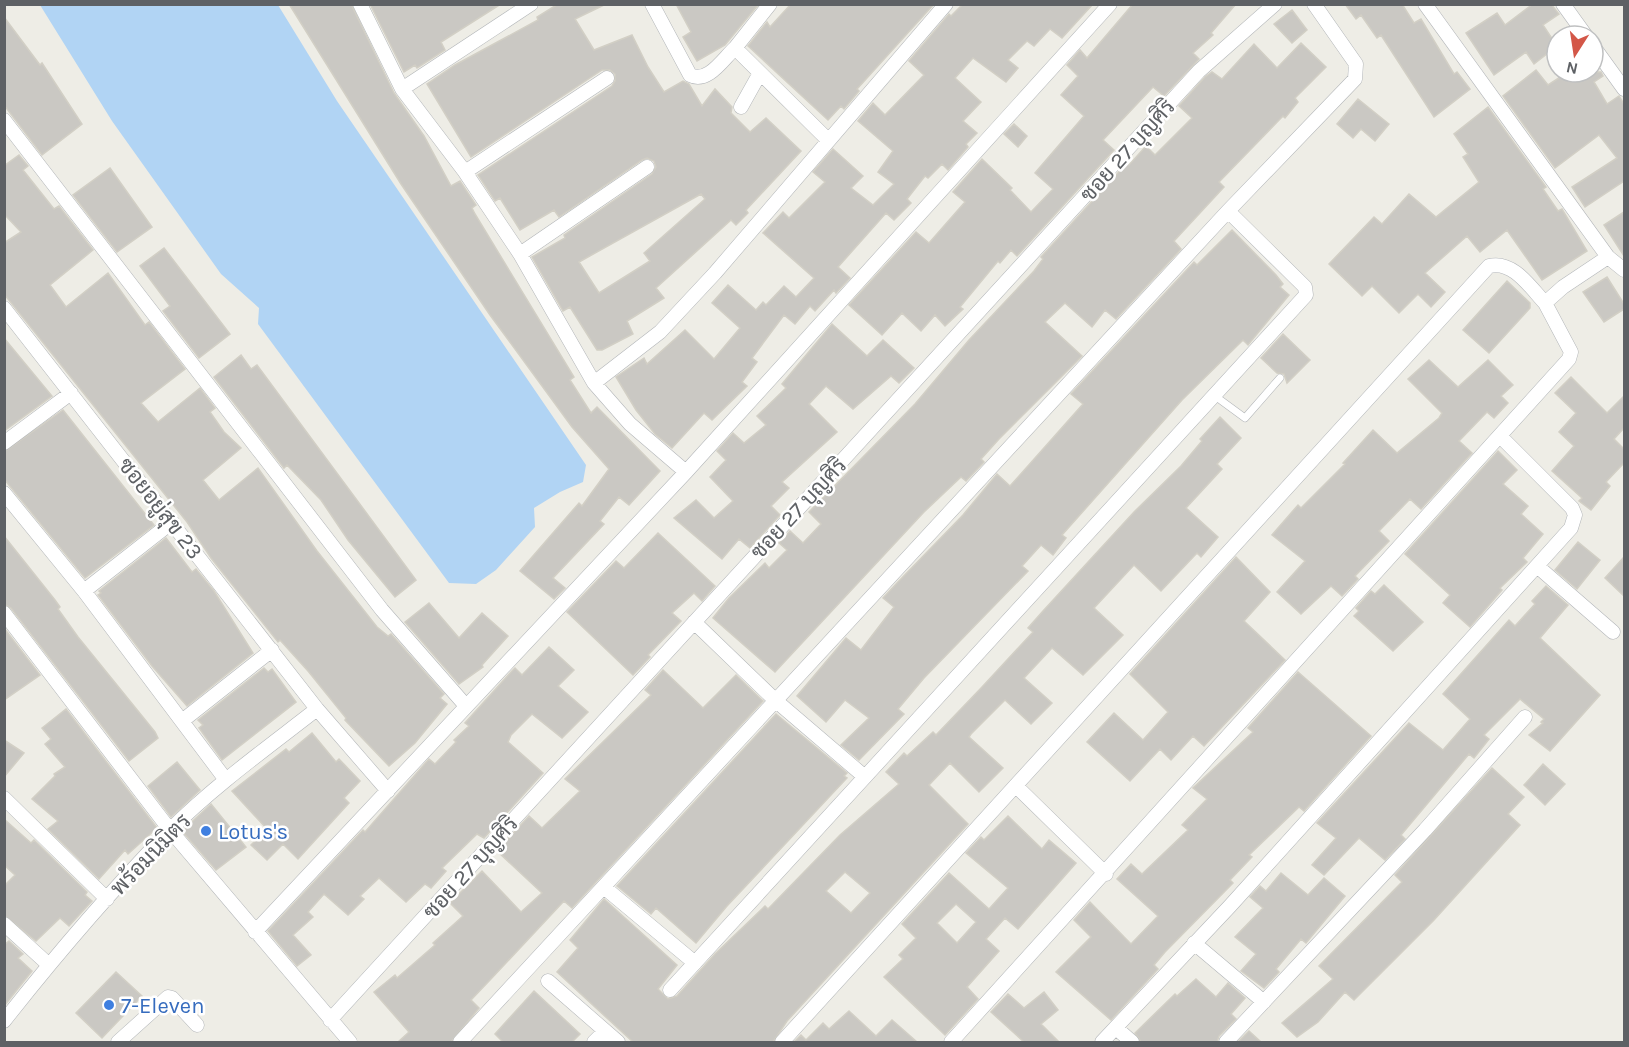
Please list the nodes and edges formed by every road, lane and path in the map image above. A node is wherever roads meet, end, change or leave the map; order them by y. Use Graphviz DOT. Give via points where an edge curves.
graph roads {
  1 [pos="360,4"];
  2 [pos="531,4"];
  3 [pos="652,4"];
  4 [pos="770,4"];
  5 [pos="946,4"];
  6 [pos="1110,4"];
  7 [pos="1275,4"];
  8 [pos="1314,4"];
  9 [pos="1425,4"];
  10 [pos="1563,4"];
  11 [pos="1577,24"];
  12 [pos="735,48"];
  13 [pos="1605,63"];
  14 [pos="760,73"];
  15 [pos="607,78"];
  16 [pos="402,89"];
  17 [pos="1624,89"];
  18 [pos="741,107"];
  19 [pos="4,120"];
  20 [pos="828,140"];
  21 [pos="647,167"];
  22 [pos="465,172"];
  23 [pos="1228,211"];
  24 [pos="520,254"];
  25 [pos="1608,257"];
  26 [pos="1624,270"];
  27 [pos="1545,303"];
  28 [pos="4,308"];
  29 [pos="1280,378"];
  30 [pos="594,383"];
  31 [pos="71,393"];
  32 [pos="1215,396"];
  33 [pos="1500,436"];
  34 [pos="4,443"];
  35 [pos="686,472"];
  36 [pos="4,493"];
  37 [pos="172,522"];
  38 [pos="1537,566"];
  39 [pos="84,591"];
  40 [pos="4,613"];
  41 [pos="694,622"];
  42 [pos="1613,632"];
  43 [pos="272,650"];
  44 [pos="775,700"];
  45 [pos="466,706"];
  46 [pos="317,710"];
  47 [pos="1525,717"];
  48 [pos="182,721"];
  49 [pos="866,777"];
  50 [pos="226,780"];
  51 [pos="1017,787"];
  52 [pos="388,790"];
  53 [pos="4,798"];
  54 [pos="170,830"];
  55 [pos="1106,874"];
  56 [pos="605,888"];
  57 [pos="107,899"];
  58 [pos="4,924"];
  59 [pos="255,932"];
  60 [pos="1194,943"];
  61 [pos="695,963"];
  62 [pos="49,965"];
  63 [pos="548,981"];
  64 [pos="670,990"];
  65 [pos="1264,1002"];
  66 [pos="330,1020"];
  67 [pos="4,1021"];
  68 [pos="197,1025"];
  69 [pos="1116,1028"];
  70 [pos="605,1031"];
  71 [pos="118,1042"];
  72 [pos="350,1042"];
  73 [pos="460,1042"];
  74 [pos="594,1042"];
  75 [pos="618,1042"];
  76 [pos="782,1042"];
  77 [pos="951,1042"];
  78 [pos="1102,1042"];
  79 [pos="1131,1042"];
  80 [pos="1226,1042"];
  1 -- 16 [label="street"];
  2 -- 16 [label="street"];
  3 -- 12 [label="street" via="690,75 705,77"];
  4 -- 12 [label="street"];
  5 -- 20 [label="street"];
  6 -- 35 [label="street"];
  7 -- 41 [label="street, ซอย 27 บุญศิริ" via="1199,71"];
  8 -- 23 [label="street" via="1356,64 1357,75"];
  9 -- 25 [label="street"];
  10 -- 11 [label="street"];
  12 -- 14 [label="street"];
  13 -- 17 [label="street"];
  14 -- 18 [label="street"];
  14 -- 20 [label="street"];
  15 -- 22 [label="street"];
  16 -- 22 [label="street"];
  19 -- 45 [label="street" via="382,610"];
  20 -- 30 [label="street" via="660,332"];
  21 -- 24 [label="street"];
  22 -- 24 [label="street"];
  23 -- 32 [label="street" via="1307,291"];
  23 -- 44 [label="street"];
  24 -- 30 [label="street"];
  25 -- 26 [label="street"];
  25 -- 27 [label="street"];
  27 -- 33 [label="street" via="1571,357"];
  27 -- 51 [label="street" via="1512,269 1499,264 1489,266"];
  28 -- 31 [label="street, ซอยอยู่สุข 23"];
  29 -- 32 [label="lane" via="1245,418"];
  30 -- 35 [label="street" via="630,424"];
  31 -- 34 [label="street"];
  31 -- 37 [label="street, ซอยอยู่สุข 23"];
  32 -- 49 [label="street"];
  33 -- 38 [label="street" via="1575,515 1571,528"];
  33 -- 55 [label="street"];
  35 -- 45 [label="street"];
  36 -- 39 [label="street"];
  37 -- 39 [label="street"];
  37 -- 43 [label="street, ซอยอยู่สุข 23"];
  38 -- 42 [label="street"];
  38 -- 60 [label="street"];
  39 -- 48 [label="street"];
  40 -- 54 [label="street"];
  41 -- 44 [label="street"];
  41 -- 66 [label="street, ซอย 27 บุญศิริ"];
  43 -- 46 [label="street, ซอยอยู่สุข 23"];
  43 -- 48 [label="street"];
  44 -- 49 [label="street"];
  44 -- 56 [label="street"];
  45 -- 52 [label="street"];
  46 -- 50 [label="street, พร้อมนิมิตร"];
  46 -- 52 [label="street, ซอยอยู่สุข 23"];
  47 -- 65 [label="street"];
  48 -- 50 [label="street"];
  49 -- 61 [label="street"];
  50 -- 54 [label="street, พร้อมนิมิตร"];
  51 -- 55 [label="street"];
  51 -- 76 [label="street"];
  52 -- 59 [label="street"];
  53 -- 57 [label="street"];
  54 -- 57 [label="street, พร้อมนิมิตร"];
  54 -- 59 [label="street"];
  55 -- 77 [label="street"];
  56 -- 61 [label="street"];
  56 -- 73 [label="street"];
  57 -- 62 [label="street, พร้อมนิมิตร"];
  58 -- 62 [label="street"];
  59 -- 66 [label="street"];
  60 -- 65 [label="street"];
  60 -- 69 [label="street"];
  61 -- 64 [label="street"];
  62 -- 67 [label="street, พร้อมนิมิตร"];
  63 -- 70 [label="street"];
  65 -- 80 [label="street"];
  66 -- 72 [label="street"];
  68 -- 71 [label="street" via="168,997"];
  69 -- 78 [label="street"];
  69 -- 79 [label="street"];
  70 -- 74 [label="street"];
  70 -- 75 [label="street"];
}
